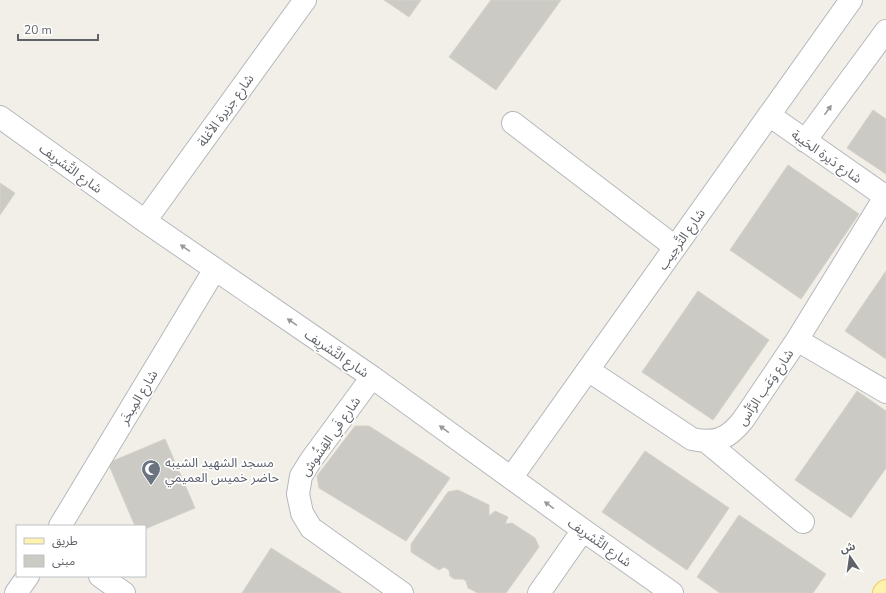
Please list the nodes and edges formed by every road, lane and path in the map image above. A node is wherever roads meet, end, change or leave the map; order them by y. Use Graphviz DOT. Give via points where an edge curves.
graph roads {
  1 [pos="305,0"];
  2 [pos="851,0"];
  3 [pos="886,31"];
  4 [pos="769,115"];
  5 [pos="0,117"];
  6 [pos="513,123"];
  7 [pos="805,141"];
  8 [pos="886,197"];
  9 [pos="145,221"];
  10 [pos="675,247"];
  11 [pos="215,269"];
  12 [pos="796,340"];
  13 [pos="588,370"];
  14 [pos="372,377"];
  15 [pos="886,392"];
  16 [pos="707,442"];
  17 [pos="511,478"];
  18 [pos="803,522"];
  19 [pos="61,525"];
  20 [pos="583,530"];
  21 [pos="27,577"];
  22 [pos="101,577"];
  23 [pos="16,593"];
  24 [pos="124,593"];
  25 [pos="402,593"];
  26 [pos="539,593"];
  27 [pos="672,593"];
  1 -- 9 [label="street, شارع جزيرة الأغلة"];
  2 -- 4 [label="street, شارع التَّرحِيب"];
  7 -- 3 [label="street, one-way"];
  4 -- 7 [label="street, شارع دَيرة الحَيبة"];
  4 -- 10 [label="street, شارع التَّرحِيب"];
  5 -- 9 [label="street, شارع التَّشرِيف"];
  6 -- 10 [label="street"];
  7 -- 8 [label="street, شارع دَيرة الحَيبة"];
  8 -- 12 [label="street, شارع وَعَب الرَّأس"];
  11 -- 9 [label="street, شارع التَّشرِيف, one-way"];
  10 -- 13 [label="street, شارع التَّرحِيب"];
  14 -- 11 [label="street, شارع التَّشرِيف, one-way"];
  11 -- 19 [label="street, شارع المِبخَر"];
  12 -- 15 [label="street"];
  12 -- 16 [label="street, شارع وَعَب الرَّأس" via="734,432 721,439"];
  13 -- 16 [label="street" via="692,440"];
  13 -- 17 [label="street, شارع التَّرحِيب"];
  17 -- 14 [label="street, شارع التَّشرِيف, one-way"];
  14 -- 25 [label="street, شارع فَي القِشُوش" via="311,460 301,476 298,494 302,512 312,528"];
  16 -- 18 [label="street"];
  20 -- 17 [label="street, شارع التَّشرِيف, one-way"];
  20 -- 26 [label="street"];
  20 -- 27 [label="street, شارع التَّشرِيف"];
  21 -- 23 [label="street"];
  22 -- 24 [label="street"];
}
